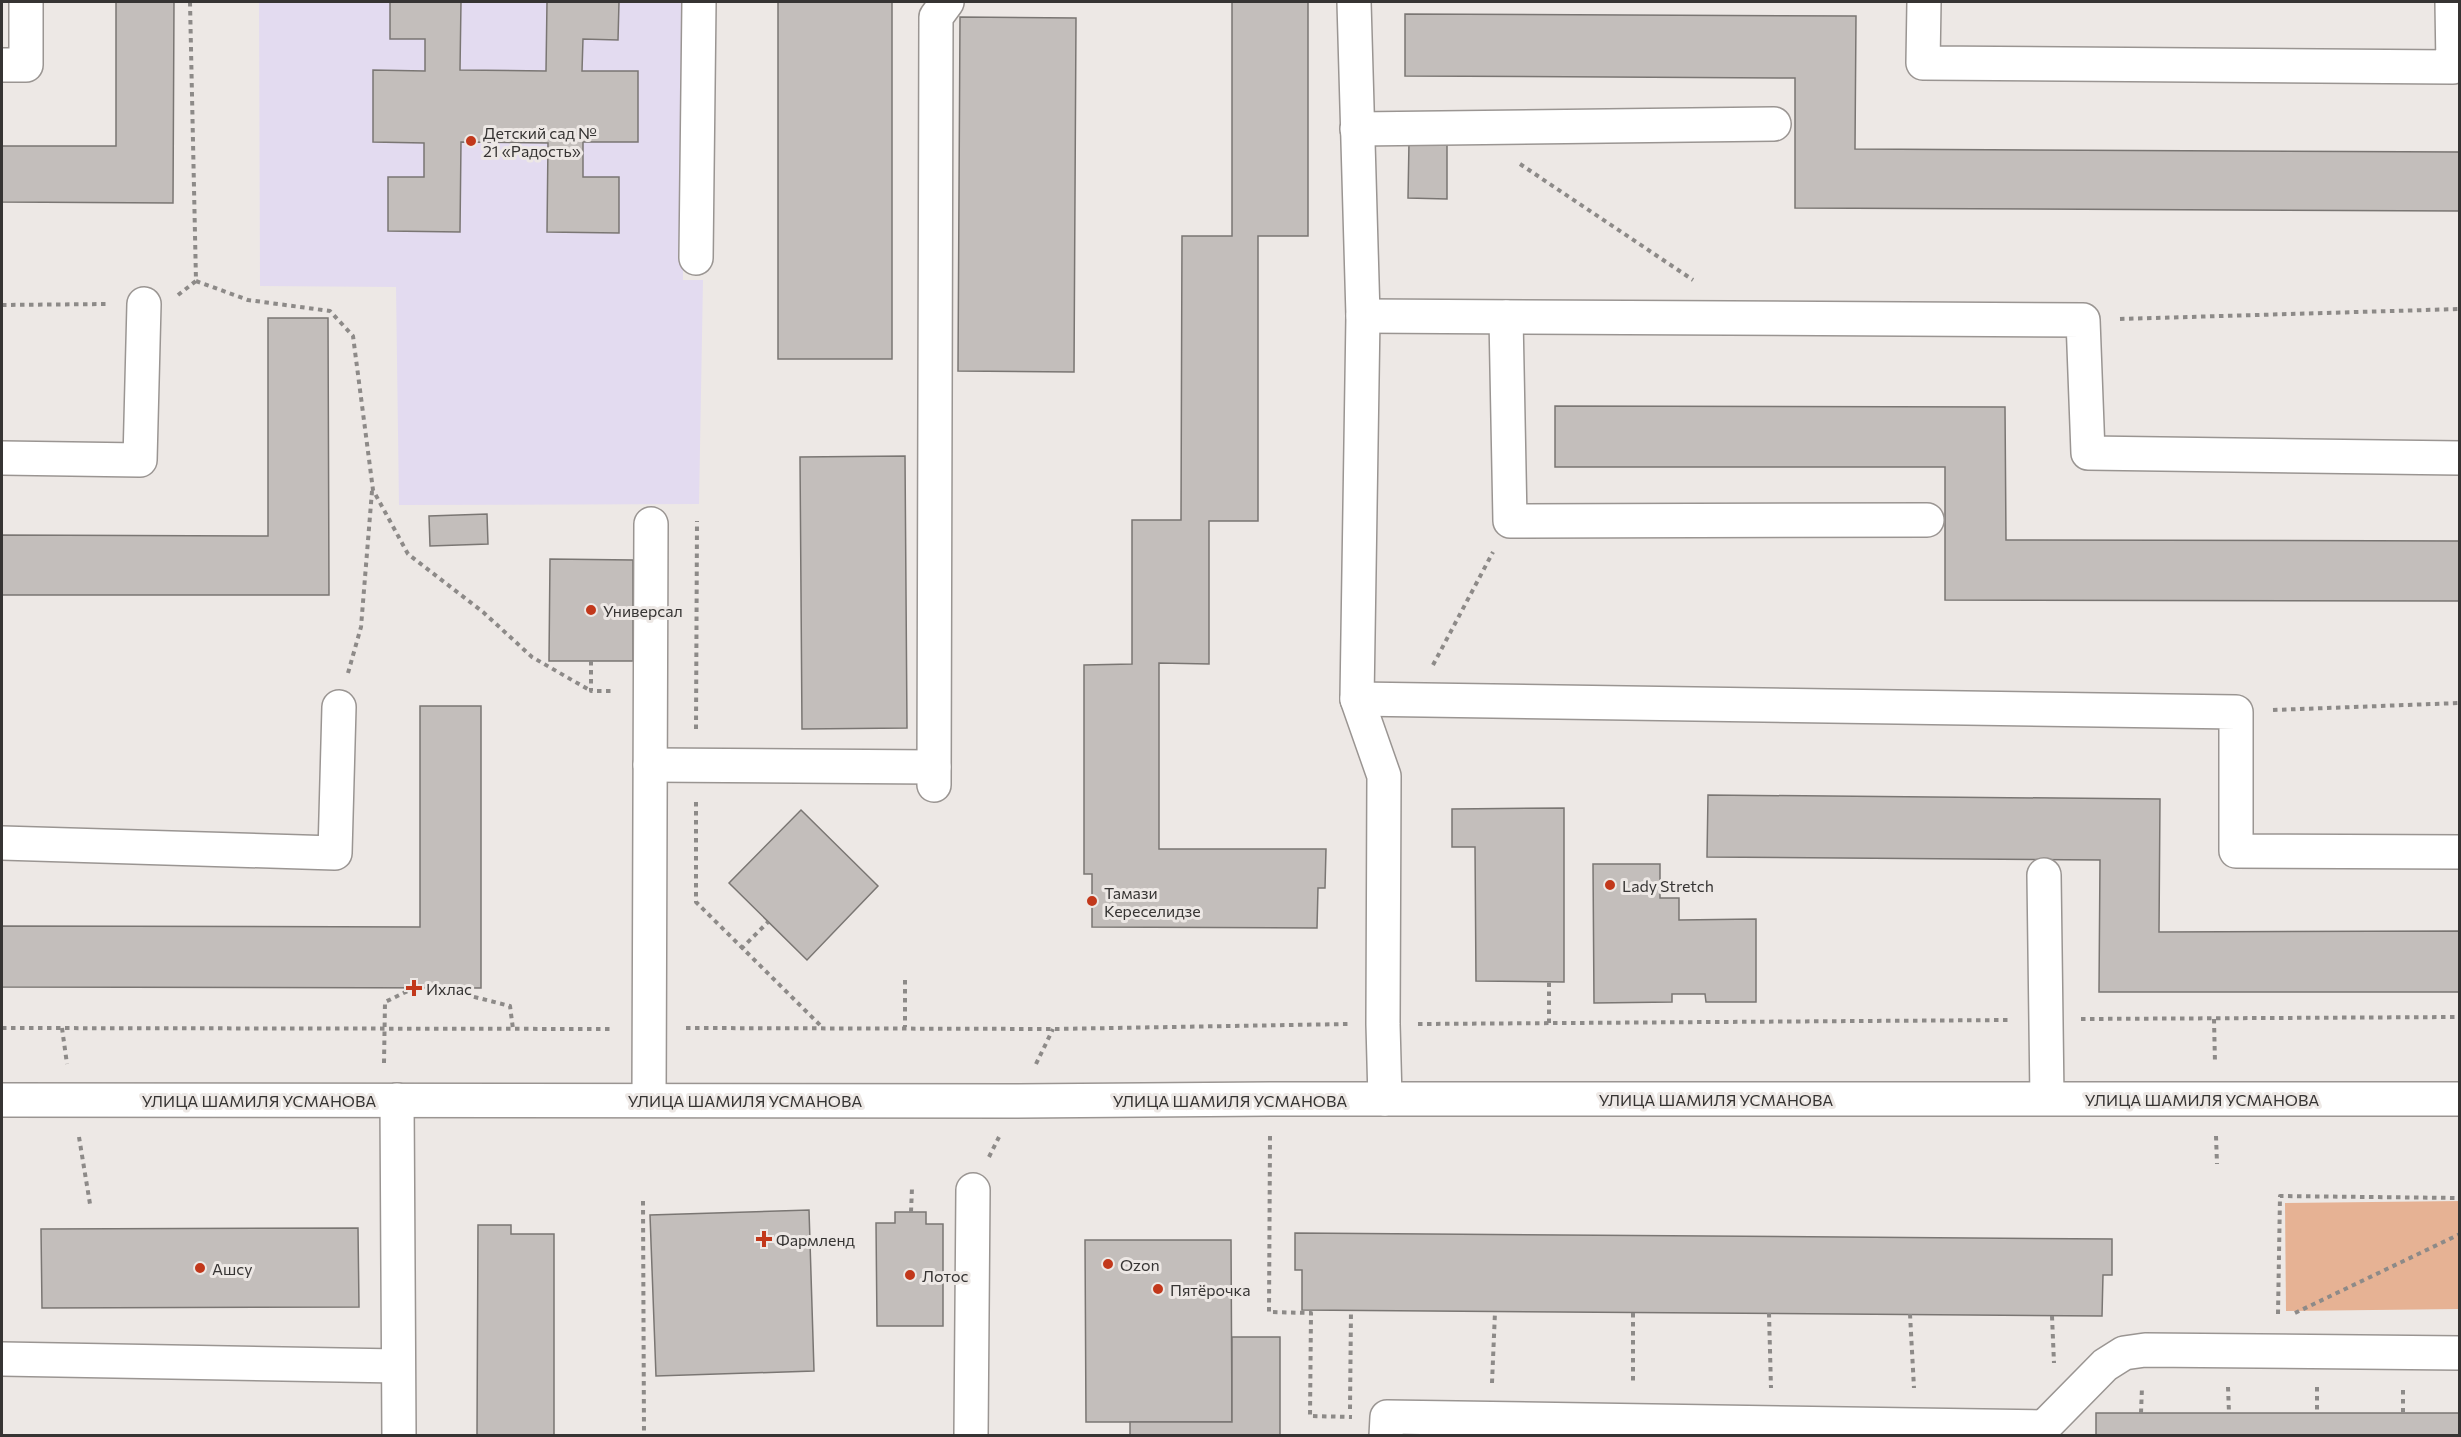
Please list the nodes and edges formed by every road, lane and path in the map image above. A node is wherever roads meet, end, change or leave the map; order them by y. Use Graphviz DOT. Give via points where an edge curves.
graph roads {
  1 [pos="26,2"];
  2 [pos="190,2"];
  3 [pos="699,2"];
  4 [pos="947,2"];
  5 [pos="1354,2"];
  6 [pos="1924,2"];
  7 [pos="2452,2"];
  8 [pos="2,65"];
  9 [pos="1774,124"];
  10 [pos="1358,129"];
  11 [pos="1514,160"];
  12 [pos="696,258"];
  13 [pos="1701,285"];
  14 [pos="144,304"];
  15 [pos="2,305"];
  16 [pos="2460,309"];
  17 [pos="1363,316"];
  18 [pos="1506,317"];
  19 [pos="2083,320"];
  20 [pos="2460,458"];
  21 [pos="2,459"];
  22 [pos="373,490"];
  23 [pos="1927,520"];
  24 [pos="1510,521"];
  25 [pos="651,524"];
  26 [pos="591,691"];
  27 [pos="1357,699"];
  28 [pos="1414,700"];
  29 [pos="2460,704"];
  30 [pos="339,707"];
  31 [pos="2236,712"];
  32 [pos="650,765"];
  33 [pos="2,843"];
  34 [pos="2460,852"];
  35 [pos="2044,875"];
  36 [pos="768,922"];
  37 [pos="741,949"];
  38 [pos="904,980"];
  39 [pos="1549,981"];
  40 [pos="414,988"];
  41 [pos="439,988"];
  42 [pos="2460,1017"];
  43 [pos="2045,1020"];
  44 [pos="1549,1023"];
  45 [pos="1383,1024"];
  46 [pos="905,1027"];
  47 [pos="2,1028"];
  48 [pos="384,1029"];
  49 [pos="513,1029"];
  50 [pos="649,1029"];
  51 [pos="2047,1098"];
  52 [pos="1270,1099"];
  53 [pos="1385,1099"];
  54 [pos="2460,1099"];
  55 [pos="2,1100"];
  56 [pos="390,1100"];
  57 [pos="649,1100"];
  58 [pos="912,1188"];
  59 [pos="973,1190"];
  60 [pos="2460,1198"];
  61 [pos="643,1201"];
  62 [pos="911,1212"];
  63 [pos="2460,1234"];
  64 [pos="1351,1311"];
  65 [pos="1495,1311"];
  66 [pos="1633,1312"];
  67 [pos="1769,1313"];
  68 [pos="1910,1314"];
  69 [pos="2278,1321"];
  70 [pos="2260,1351"];
  71 [pos="2460,1353"];
  72 [pos="2,1359"];
  73 [pos="398,1366"];
  74 [pos="1350,1417"];
  75 [pos="1491,1419"];
  76 [pos="1634,1421"];
  77 [pos="1772,1423"];
  78 [pos="1916,1425"];
  79 [pos="1387,1426"];
  80 [pos="2044,1431"];
  81 [pos="399,1436"];
  82 [pos="644,1436"];
  83 [pos="971,1436"];
  1 -- 8 [label="street" via="26,65"];
  2 -- 22 [label="path" via="196,281 248,300 330,311 352,336"];
  3 -- 12 [label="street"];
  4 -- 32 [label="street" via="936,17 934,776"];
  5 -- 10 [label="street"];
  6 -- 7 [label="street" via="1923,63 2453,67"];
  9 -- 10 [label="street"];
  10 -- 17 [label="street"];
  11 -- 13 [label="path"];
  14 -- 15 [label="path"];
  14 -- 21 [label="street" via="140,460"];
  16 -- 19 [label="path"];
  17 -- 18 [label="street"];
  17 -- 27 [label="street"];
  18 -- 19 [label="street"];
  18 -- 24 [label="street"];
  19 -- 20 [label="street" via="2088,453"];
  22 -- 26 [label="path" via="408,554 483,612 532,657"];
  22 -- 30 [label="path" via="361,627"];
  23 -- 24 [label="street"];
  24 -- 28 [label="path"];
  25 -- 32 [label="street"];
  27 -- 28 [label="street"];
  27 -- 45 [label="street" via="1384,776"];
  28 -- 31 [label="street"];
  29 -- 31 [label="path"];
  30 -- 33 [label="street" via="335,853"];
  31 -- 34 [label="street" via="2236,851"];
  32 -- 50 [label="street"];
  35 -- 43 [label="street"];
  36 -- 37 [label="path"];
  38 -- 46 [label="path"];
  39 -- 44 [label="path"];
  40 -- 48 [label="path" via="385,1002"];
  41 -- 49 [label="path" via="510,1006"];
  42 -- 43 [label="path"];
  43 -- 44 [label="path"];
  43 -- 51 [label="street"];
  44 -- 45 [label="path"];
  45 -- 46 [label="path"];
  45 -- 53 [label="street"];
  46 -- 50 [label="path"];
  47 -- 48 [label="path"];
  48 -- 49 [label="path"];
  48 -- 56 [label="path"];
  49 -- 50 [label="path"];
  50 -- 57 [label="street"];
  51 -- 53 [label="street, УЛИЦА ШАМИЛЯ УСМАНОВА"];
  51 -- 54 [label="street, УЛИЦА ШАМИЛЯ УСМАНОВА"];
  52 -- 53 [label="street, УЛИЦА ШАМИЛЯ УСМАНОВА"];
  52 -- 57 [label="street, УЛИЦА ШАМИЛЯ УСМАНОВА"];
  52 -- 74 [label="path" via="1269,1312 1311,1313 1310,1416"];
  55 -- 56 [label="street, УЛИЦА ШАМИЛЯ УСМАНОВА"];
  56 -- 57 [label="street, УЛИЦА ШАМИЛЯ УСМАНОВА"];
  56 -- 73 [label="street"];
  58 -- 62 [label="path"];
  59 -- 83 [label="street"];
  60 -- 69 [label="path" via="2280,1196"];
  61 -- 82 [label="path"];
  63 -- 69 [label="path"];
  64 -- 74 [label="path"];
  65 -- 75 [label="path"];
  66 -- 76 [label="path"];
  67 -- 77 [label="path"];
  68 -- 78 [label="path"];
  69 -- 70 [label="path"];
  70 -- 71 [label="street"];
  70 -- 80 [label="street" via="2124,1353 2105,1365"];
  72 -- 73 [label="street"];
  73 -- 81 [label="street"];
  74 -- 79 [label="path"];
  75 -- 76 [label="street"];
  75 -- 79 [label="street"];
  76 -- 77 [label="street"];
  77 -- 78 [label="street"];
  78 -- 80 [label="street"];
}
